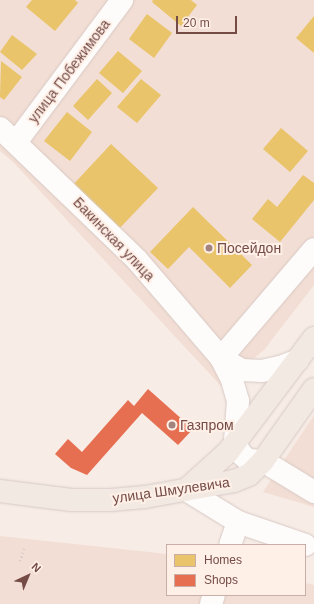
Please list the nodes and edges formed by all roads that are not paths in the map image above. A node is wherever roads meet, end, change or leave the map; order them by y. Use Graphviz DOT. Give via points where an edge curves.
graph roads {
  1 [pos="122,0"];
  2 [pos="0,128"];
  3 [pos="17,141"];
  4 [pos="314,249"];
  5 [pos="314,338"];
  6 [pos="221,358"];
  7 [pos="298,360"];
  8 [pos="314,389"];
  9 [pos="235,441"];
  10 [pos="263,461"];
  11 [pos="186,490"];
  12 [pos="0,491"];
  13 [pos="314,492"];
  14 [pos="238,522"];
  15 [pos="230,544"];
  16 [pos="302,544"];
  1 -- 3 [label="street, улица Побежимова"];
  2 -- 3 [label="street, Бакинская улица"];
  3 -- 6 [label="street, Бакинская улица" via="137,260"];
  4 -- 6 [label="street"];
  5 -- 7 [label="main road"];
  6 -- 7 [label="street, Бакинская улица" via="242,370 262,371"];
  6 -- 9 [label="street, Бакинская улица" via="238,401"];
  7 -- 9 [label="main road"];
  8 -- 10 [label="main road, улица Шмулевича"];
  9 -- 10 [label="street" via="240,453 248,460"];
  9 -- 11 [label="main road" via="228,452"];
  10 -- 11 [label="main road, улица Шмулевича" via="249,475 234,482"];
  10 -- 13 [label="street"];
  11 -- 12 [label="main road, улица Шмулевича" via="111,500 71,500"];
  11 -- 14 [label="street"];
  14 -- 15 [label="street"];
  14 -- 16 [label="street"];
}
